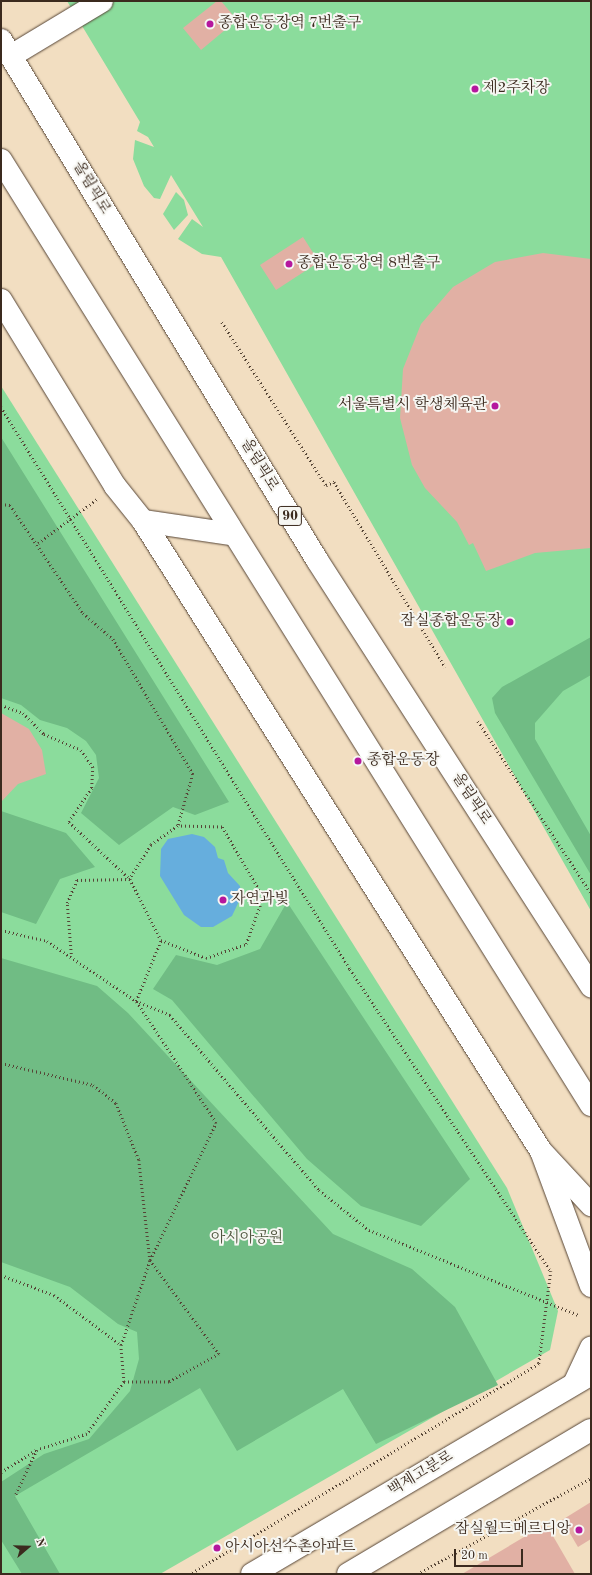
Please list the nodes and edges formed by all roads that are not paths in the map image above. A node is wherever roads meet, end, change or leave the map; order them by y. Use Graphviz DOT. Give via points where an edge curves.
graph roads {
  1 [pos="102,1"];
  2 [pos="6,48"];
  3 [pos="1,160"];
  4 [pos="1,300"];
  5 [pos="143,521"];
  6 [pos="231,534"];
  7 [pos="591,986"];
  8 [pos="591,1105"];
  9 [pos="541,1151"];
  10 [pos="591,1205"];
  11 [pos="591,1286"];
  12 [pos="591,1347"];
  13 [pos="583,1378"];
  14 [pos="591,1430"];
  15 [pos="252,1574"];
  16 [pos="348,1574"];
  1 -- 2 [label="main road"];
  2 -- 7 [label="main road, 올림픽로 / 90" via="317,560"];
  3 -- 6 [label="main road"];
  4 -- 5 [label="main road" via="115,486"];
  5 -- 6 [label="main road"];
  5 -- 9 [label="main road"];
  6 -- 8 [label="main road"];
  9 -- 10 [label="main road"];
  9 -- 11 [label="main road"];
  12 -- 13 [label="main road"];
  13 -- 15 [label="main road, 백제고분로"];
  14 -- 16 [label="main road"];
}
